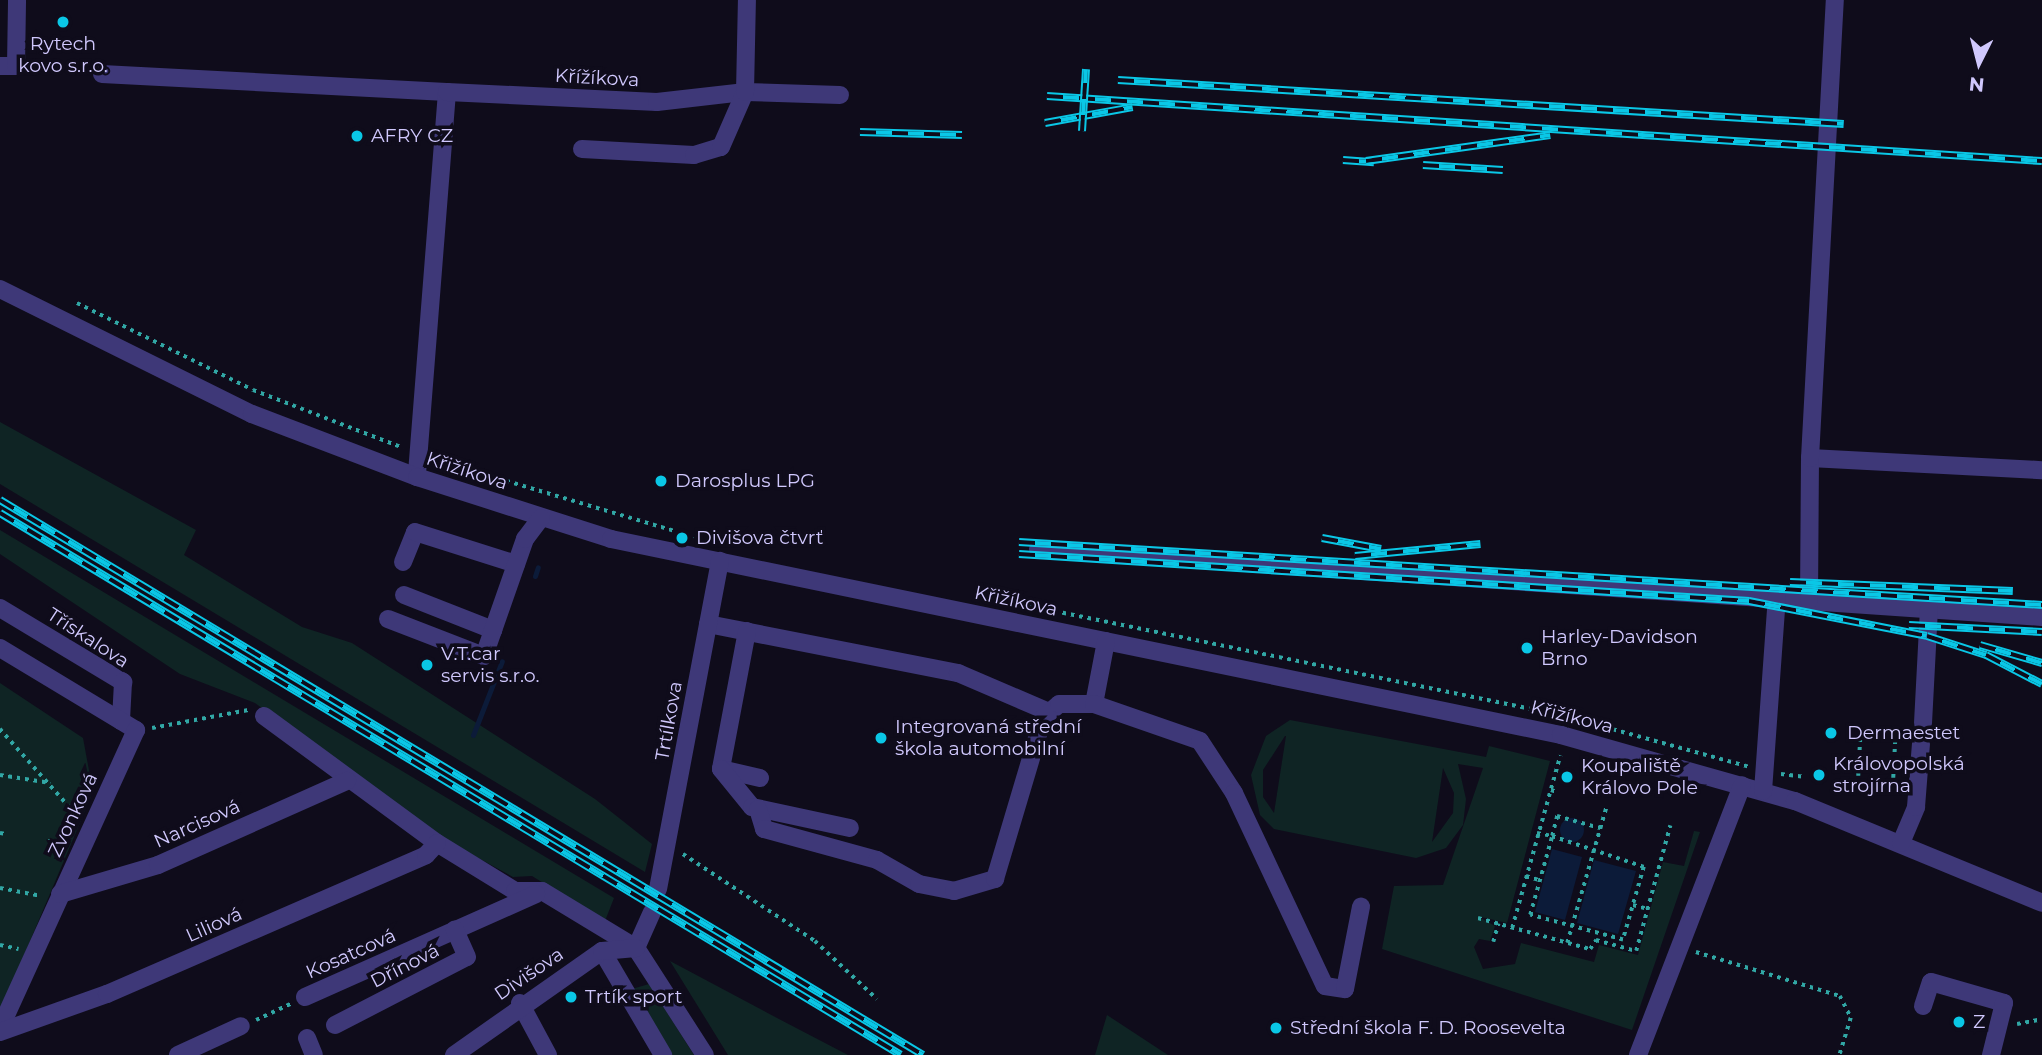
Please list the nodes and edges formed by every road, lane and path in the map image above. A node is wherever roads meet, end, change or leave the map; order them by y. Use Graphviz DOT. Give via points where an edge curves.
graph roads {
  1 [pos="17,0"];
  2 [pos="747,0"];
  3 [pos="1835,0"];
  4 [pos="0,66"];
  5 [pos="102,74"];
  6 [pos="447,92"];
  7 [pos="745,92"];
  8 [pos="840,95"];
  9 [pos="582,149"];
  10 [pos="0,289"];
  11 [pos="1810,458"];
  12 [pos="2042,470"];
  13 [pos="417,477"];
  14 [pos="541,517"];
  15 [pos="1038,550"];
  16 [pos="720,561"];
  17 [pos="403,562"];
  18 [pos="516,564"];
  19 [pos="404,595"];
  20 [pos="1777,598"];
  21 [pos="1809,600"];
  22 [pos="0,608"];
  23 [pos="1929,609"];
  24 [pos="2042,617"];
  25 [pos="388,619"];
  26 [pos="708,624"];
  27 [pos="493,631"];
  28 [pos="747,631"];
  29 [pos="1106,641"];
  30 [pos="0,649"];
  31 [pos="1094,704"];
  32 [pos="260,712"];
  33 [pos="1049,712"];
  34 [pos="1923,723"];
  35 [pos="129,726"];
  36 [pos="0,729"];
  37 [pos="1860,740"];
  38 [pos="1895,742"];
  39 [pos="1921,744"];
  40 [pos="1560,756"];
  41 [pos="721,769"];
  42 [pos="0,775"];
  43 [pos="1858,776"];
  44 [pos="760,778"];
  45 [pos="1893,778"];
  46 [pos="347,781"];
  47 [pos="51,783"];
  48 [pos="1742,785"];
  49 [pos="1550,790"];
  50 [pos="1763,791"];
  51 [pos="1558,792"];
  52 [pos="1605,808"];
  53 [pos="758,809"];
  54 [pos="1670,825"];
  55 [pos="850,828"];
  56 [pos="1600,828"];
  57 [pos="89,829"];
  58 [pos="0,833"];
  59 [pos="1537,833"];
  60 [pos="6,834"];
  61 [pos="1552,836"];
  62 [pos="438,843"];
  63 [pos="1901,843"];
  64 [pos="678,851"];
  65 [pos="1592,853"];
  66 [pos="1526,876"];
  67 [pos="1539,880"];
  68 [pos="0,888"];
  69 [pos="658,888"];
  70 [pos="542,891"];
  71 [pos="58,897"];
  72 [pos="2042,903"];
  73 [pos="1633,905"];
  74 [pos="1361,907"];
  75 [pos="1648,909"];
  76 [pos="652,912"];
  77 [pos="1478,918"];
  78 [pos="1498,924"];
  79 [pos="1571,926"];
  80 [pos="1512,928"];
  81 [pos="455,930"];
  82 [pos="1493,942"];
  83 [pos="1567,943"];
  84 [pos="636,948"];
  85 [pos="1675,949"];
  86 [pos="602,951"];
  87 [pos="305,997"];
  88 [pos="877,999"];
  89 [pos="5,1003"];
  90 [pos="520,1003"];
  91 [pos="1923,1006"];
  92 [pos="2042,1018"];
  93 [pos="335,1025"];
  94 [pos="241,1026"];
  95 [pos="0,1031"];
  96 [pos="1998,1036"];
  97 [pos="178,1055"];
  98 [pos="454,1055"];
  99 [pos="548,1055"];
  100 [pos="663,1055"];
  101 [pos="705,1055"];
  102 [pos="1638,1055"];
  103 [pos="1840,1055"];
  104 [pos="1992,1055"];
  1 -- 4 [label="street" via="16,66"];
  2 -- 7 [label="street"];
  3 -- 11 [label="street"];
  5 -- 6 [label="street, Křížíkova"];
  6 -- 7 [label="street, Křížíkova" via="657,102"];
  6 -- 13 [label="street"];
  7 -- 8 [label="street, Křížíkova"];
  7 -- 9 [label="street" via="722,147 694,155"];
  10 -- 13 [label="street, Křižíkova" via="252,414"];
  11 -- 12 [label="street"];
  11 -- 21 [label="street"];
  13 -- 14 [label="street, Křižíkova"];
  14 -- 16 [label="street, Křižíkova"];
  14 -- 18 [label="street"];
  15 -- 20 [label="street"];
  16 -- 26 [label="street, Trtílkova"];
  16 -- 29 [label="street, Křižíkova"];
  17 -- 18 [label="street" via="415,532"];
  18 -- 27 [label="street"];
  19 -- 27 [label="street"];
  20 -- 21 [label="street"];
  20 -- 50 [label="street"];
  21 -- 23 [label="street"];
  22 -- 35 [label="street, Třískalova" via="123,682"];
  23 -- 24 [label="street"];
  23 -- 34 [label="street"];
  25 -- 27 [label="street" via="484,656"];
  26 -- 28 [label="street"];
  26 -- 69 [label="street, Trtílkova"];
  28 -- 33 [label="street" via="958,673"];
  28 -- 41 [label="street"];
  29 -- 31 [label="street"];
  29 -- 48 [label="street, Křižíkova" via="1561,735"];
  30 -- 35 [label="street"];
  31 -- 33 [label="street" via="1059,704"];
  31 -- 74 [label="street" via="1200,741 1234,793 1325,986 1345,989"];
  32 -- 35 [label="path"];
  32 -- 46 [label="street"];
  33 -- 53 [label="street" via="1031,739 1010,842 996,878 954,891 919,884 877,860 764,829"];
  35 -- 57 [label="street, Zvonková"];
  36 -- 47 [label="path"];
  37 -- 43 [label="path"];
  38 -- 45 [label="path"];
  39 -- 63 [label="street" via="1916,807"];
  40 -- 49 [label="path"];
  41 -- 44 [label="street"];
  41 -- 53 [label="street"];
  42 -- 47 [label="path"];
  46 -- 62 [label="street"];
  46 -- 71 [label="street, Narcisová" via="158,865"];
  47 -- 57 [label="path"];
  48 -- 50 [label="street, Křižíkova"];
  48 -- 85 [label="street"];
  49 -- 51 [label="path"];
  49 -- 59 [label="path"];
  50 -- 63 [label="street, Křižíkova"];
  52 -- 56 [label="path"];
  53 -- 55 [label="street"];
  54 -- 75 [label="path"];
  56 -- 61 [label="path" via="1557,816"];
  56 -- 65 [label="path"];
  57 -- 71 [label="street, Zvonková"];
  58 -- 60 [label="path"];
  59 -- 61 [label="path"];
  59 -- 66 [label="path"];
  61 -- 65 [label="path"];
  61 -- 67 [label="path"];
  62 -- 70 [label="street" via="515,891"];
  62 -- 95 [label="street, Liliová" via="426,855 107,994"];
  63 -- 72 [label="street, Křižíkova"];
  64 -- 88 [label="path" via="815,941"];
  65 -- 73 [label="path" via="1644,867"];
  65 -- 79 [label="path"];
  66 -- 67 [label="path"];
  66 -- 80 [label="path"];
  67 -- 79 [label="path" via="1530,915"];
  68 -- 71 [label="path"];
  70 -- 81 [label="street, Kosatcová"];
  70 -- 84 [label="street"];
  71 -- 89 [label="street, Zvonková"];
  73 -- 75 [label="path"];
  73 -- 79 [label="path" via="1623,940"];
  75 -- 83 [label="path" via="1636,951 1595,940 1590,949"];
  76 -- 84 [label="street"];
  77 -- 78 [label="path"];
  78 -- 80 [label="path"];
  78 -- 82 [label="path"];
  79 -- 83 [label="path"];
  80 -- 83 [label="path"];
  81 -- 87 [label="street, Kosatcová"];
  81 -- 93 [label="street, Dřínová" via="467,957"];
  84 -- 86 [label="street, Divišova"];
  84 -- 101 [label="street"];
  85 -- 102 [label="street"];
  85 -- 103 [label="path" via="1720,955 1840,996 1852,1017"];
  86 -- 90 [label="street, Divišova"];
  86 -- 100 [label="street"];
  87 -- 94 [label="path, Kosatcová"];
  89 -- 95 [label="street, Zvonková"];
  90 -- 98 [label="street, Divišova"];
  90 -- 99 [label="street"];
  91 -- 96 [label="street" via="1931,982 2004,1003"];
  92 -- 96 [label="path"];
  94 -- 97 [label="street"];
  96 -- 104 [label="street"];
}
